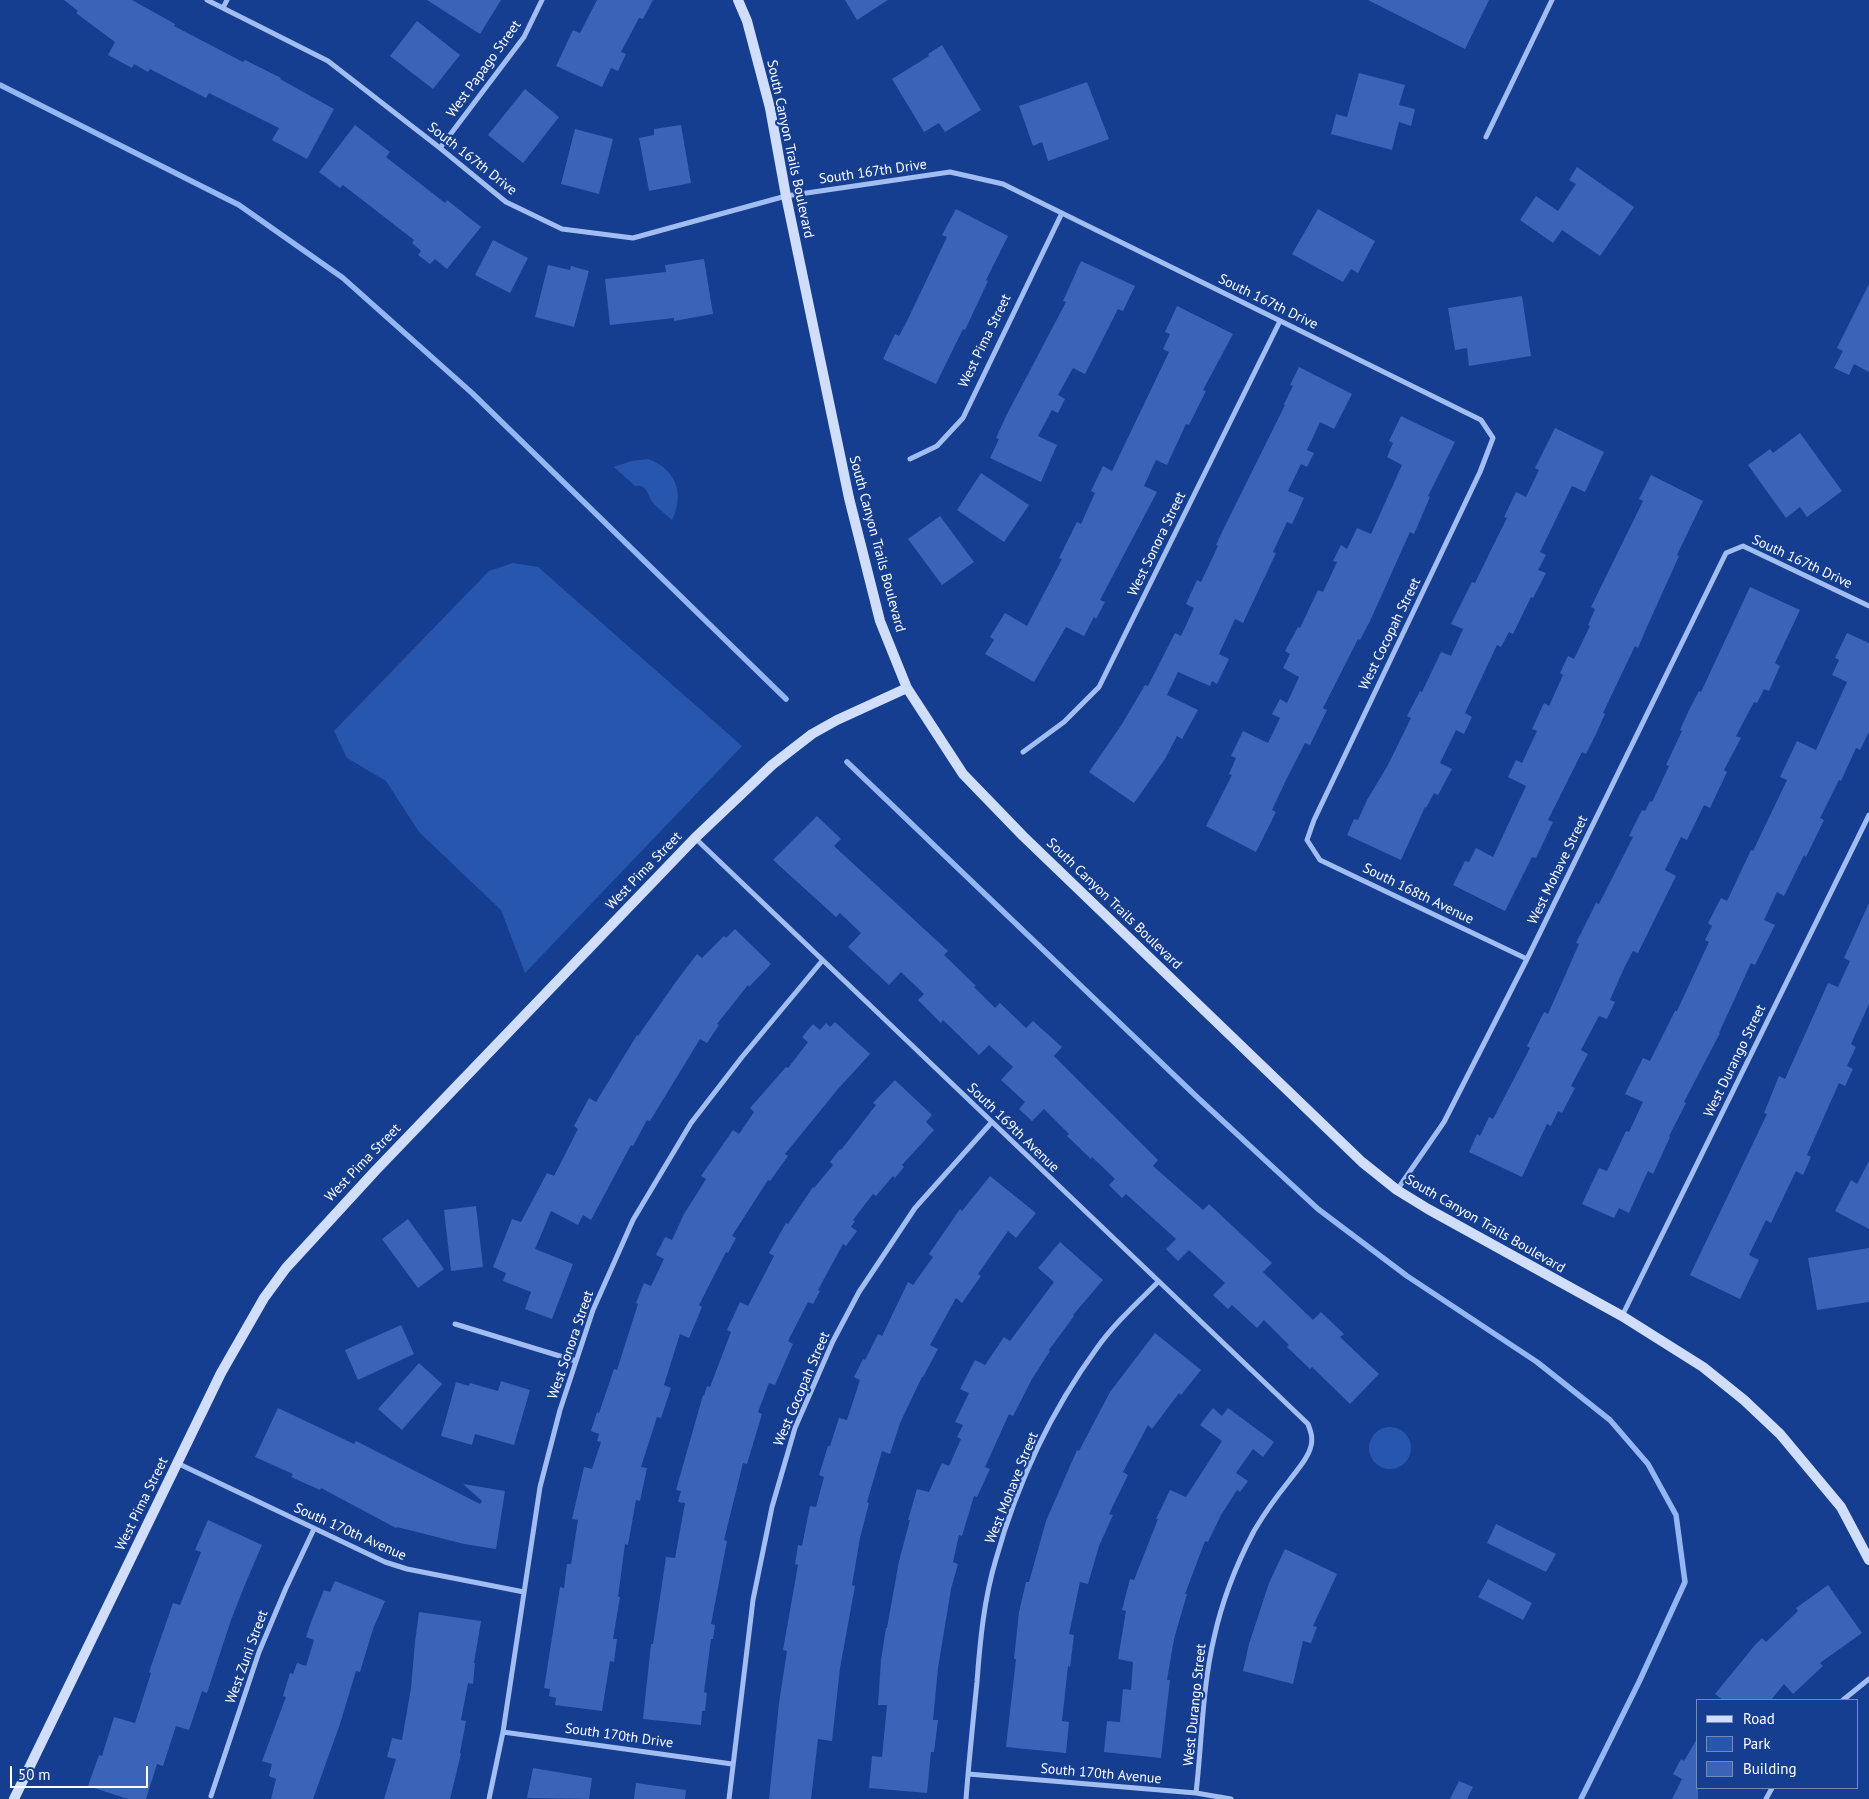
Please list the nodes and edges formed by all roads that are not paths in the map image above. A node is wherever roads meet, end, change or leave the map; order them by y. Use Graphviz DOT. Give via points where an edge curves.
graph roads {
  1 [pos="207,0"];
  2 [pos="227,0"];
  3 [pos="542,0"];
  4 [pos="738,0"];
  5 [pos="1552,0"];
  6 [pos="223,8"];
  7 [pos="1486,137"];
  8 [pos="440,148"];
  9 [pos="786,196"];
  10 [pos="1062,213"];
  11 [pos="1280,321"];
  12 [pos="1492,438"];
  13 [pos="910,459"];
  14 [pos="1726,552"];
  15 [pos="1869,606"];
  16 [pos="907,688"];
  17 [pos="1023,752"];
  18 [pos="1869,815"];
  19 [pos="695,838"];
  20 [pos="1307,840"];
  21 [pos="1527,960"];
  22 [pos="822,961"];
  23 [pos="991,1122"];
  24 [pos="1397,1190"];
  25 [pos="1158,1282"];
  26 [pos="1622,1316"];
  27 [pos="455,1324"];
  28 [pos="576,1361"];
  29 [pos="1312,1436"];
  30 [pos="177,1463"];
  31 [pos="314,1529"];
  32 [pos="1869,1560"];
  33 [pos="524,1592"];
  34 [pos="1869,1679"];
  35 [pos="1844,1699"];
  36 [pos="503,1732"];
  37 [pos="732,1764"];
  38 [pos="968,1774"];
  39 [pos="1196,1794"];
  40 [pos="211,1796"];
  41 [pos="14,1799"];
  42 [pos="490,1799"];
  43 [pos="729,1799"];
  44 [pos="966,1799"];
  45 [pos="1231,1799"];
  1 -- 6 [label="street, South 167th Drive"];
  2 -- 6 [label="street"];
  3 -- 8 [label="street, West Papago Street" via="524,37"];
  4 -- 9 [label="street, South Canyon Trails Boulevard" via="747,21 770,108"];
  5 -- 7 [label="street"];
  6 -- 8 [label="street, South 167th Drive" via="328,61"];
  8 -- 9 [label="street, South 167th Drive" via="506,202 562,229 633,238"];
  9 -- 10 [label="street, South 167th Drive" via="950,172 1003,184"];
  9 -- 16 [label="street, South Canyon Trails Boulevard" via="849,498 880,621"];
  10 -- 11 [label="street, South 167th Drive"];
  10 -- 13 [label="street, West Pima Street" via="963,418 937,446"];
  11 -- 12 [label="street, South 167th Drive" via="1481,420"];
  11 -- 17 [label="street, West Sonora Street" via="1099,687 1064,722"];
  12 -- 20 [label="street, West Cocopah Street" via="1480,472"];
  14 -- 15 [label="street, South 167th Drive" via="1743,546"];
  14 -- 21 [label="street, West Mohave Street"];
  16 -- 19 [label="street, West Pima Street" via="837,720 798,744 772,764"];
  16 -- 24 [label="street, South Canyon Trails Boulevard" via="963,774 1023,836 1362,1162"];
  18 -- 26 [label="street, West Durango Street"];
  19 -- 22 [label="street, South 169th Avenue"];
  19 -- 30 [label="street, West Pima Street" via="286,1268 249,1322"];
  20 -- 21 [label="street, South 168th Avenue" via="1320,860"];
  21 -- 24 [label="street, West Mohave Street" via="1444,1122"];
  22 -- 23 [label="street, South 169th Avenue"];
  22 -- 28 [label="street, West Sonora Street" via="692,1123 633,1220 593,1310"];
  23 -- 25 [label="street, South 169th Avenue"];
  23 -- 37 [label="street, West Cocopah Street" via="915,1208 859,1292 833,1341 795,1428 772,1506 753,1600"];
  24 -- 26 [label="street, South Canyon Trails Boulevard"];
  25 -- 29 [label="street, South 169th Avenue" via="1302,1417"];
  25 -- 38 [label="street, West Mohave Street" via="1113,1328 1079,1374 1034,1456 1016,1499 995,1560 981,1631"];
  26 -- 32 [label="street, South Canyon Trails Boulevard" via="1703,1368 1780,1434 1840,1507"];
  27 -- 28 [label="street"];
  28 -- 33 [label="street, West Sonora Street" via="540,1487"];
  29 -- 39 [label="street, West Durango Street" via="1307,1456 1254,1530 1223,1602 1207,1679"];
  30 -- 31 [label="street, South 170th Avenue"];
  30 -- 41 [label="street, West Pima Street"];
  31 -- 33 [label="street, South 170th Avenue" via="377,1559 407,1569"];
  31 -- 40 [label="street, West Zuni Street" via="259,1652"];
  33 -- 36 [label="street, West Sonora Street"];
  34 -- 35 [label="street"];
  36 -- 37 [label="street, South 170th Drive"];
  36 -- 42 [label="street, West Sonora Street"];
  37 -- 43 [label="street, West Cocopah Street"];
  38 -- 39 [label="street, South 170th Avenue"];
  38 -- 44 [label="street, West Mohave Street"];
  39 -- 45 [label="street, South 170th Avenue"];
}
